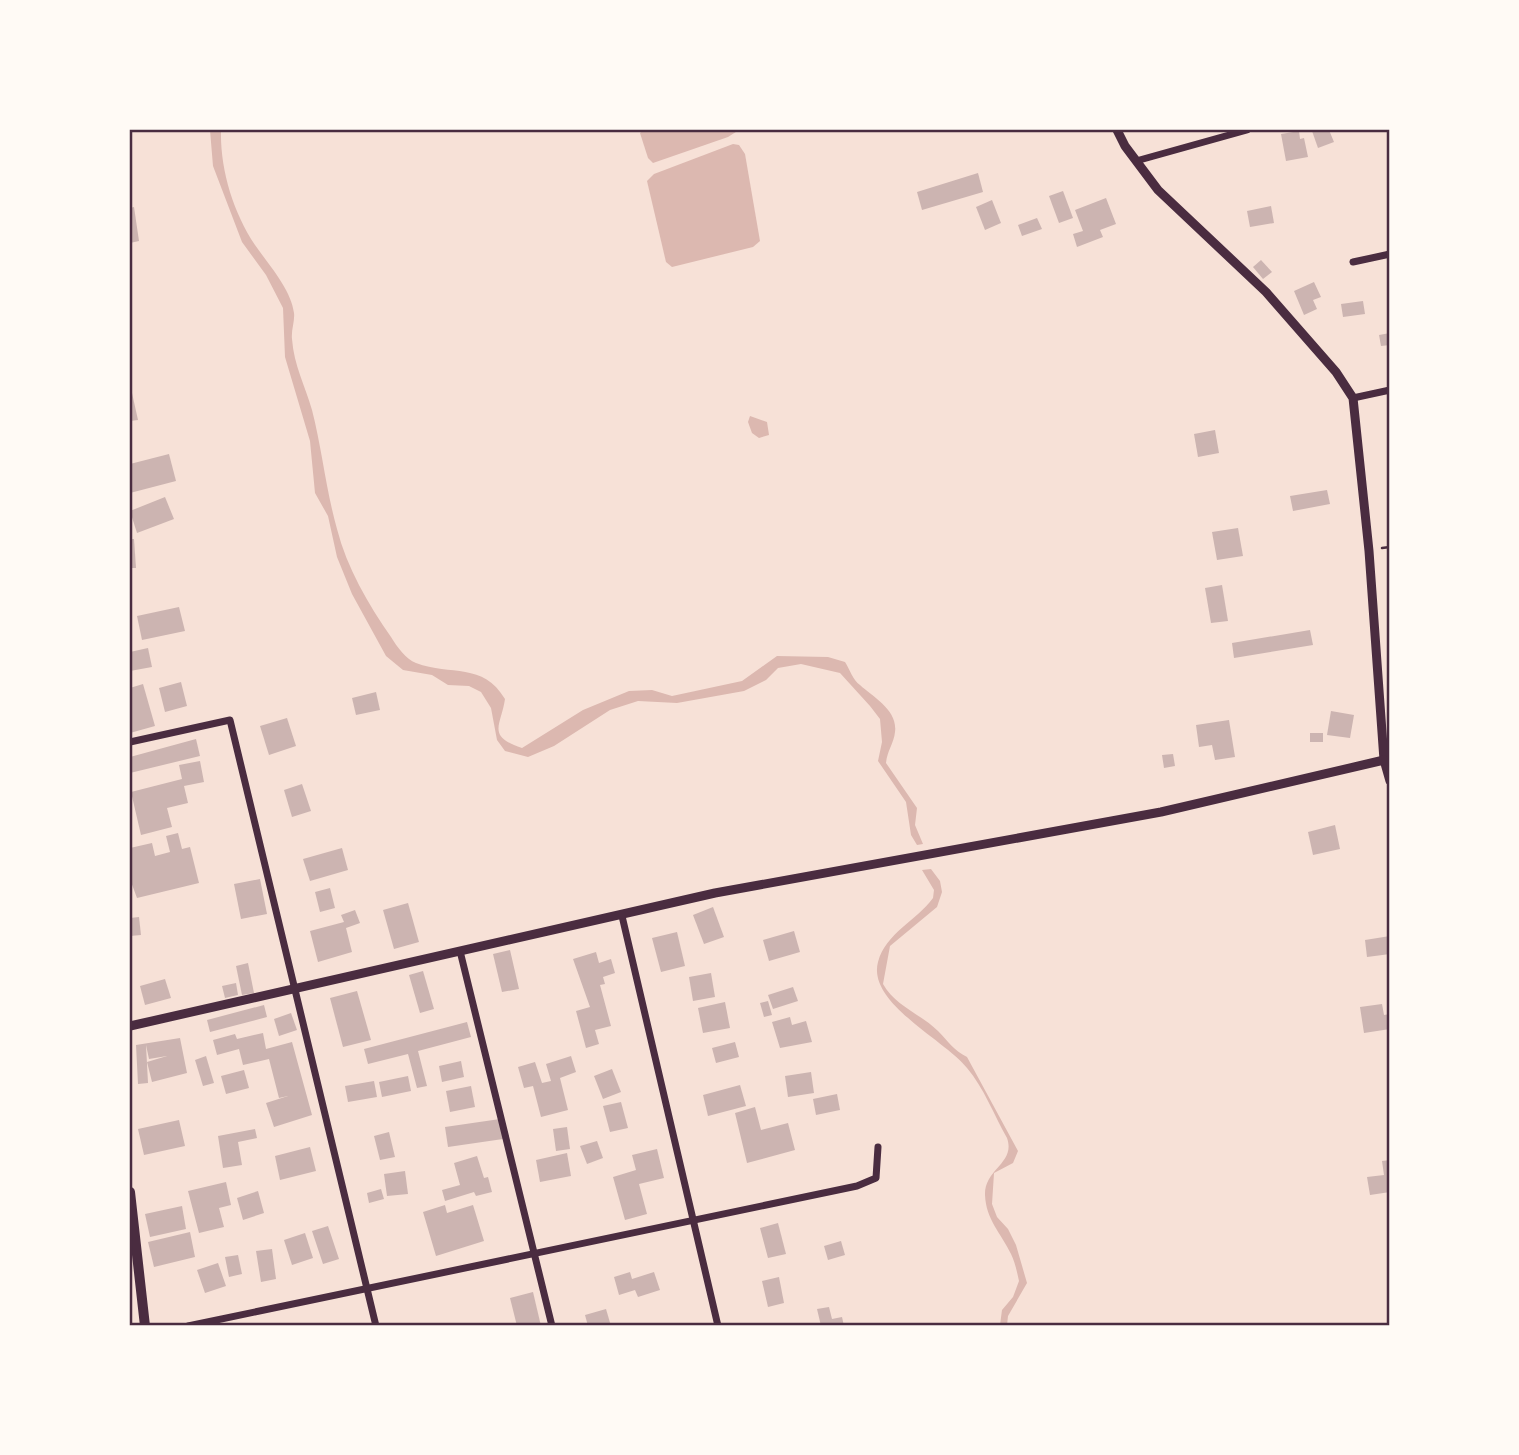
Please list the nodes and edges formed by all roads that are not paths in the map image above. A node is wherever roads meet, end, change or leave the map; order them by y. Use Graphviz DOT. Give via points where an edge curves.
graph roads {
  1 [pos="1117,130"];
  2 [pos="1247,130"];
  3 [pos="1136,160"];
  4 [pos="1390,254"];
  5 [pos="1353,262"];
  6 [pos="1390,390"];
  7 [pos="1353,398"];
  8 [pos="130,742"];
  9 [pos="1384,760"];
  10 [pos="1390,781"];
  11 [pos="622,916"];
  12 [pos="460,951"];
  13 [pos="293,987"];
  14 [pos="130,1026"];
  15 [pos="878,1147"];
  16 [pos="130,1192"];
  17 [pos="694,1222"];
  18 [pos="536,1254"];
  19 [pos="366,1289"];
  20 [pos="145,1325"];
  21 [pos="188,1325"];
  22 [pos="376,1325"];
  23 [pos="552,1325"];
  24 [pos="718,1325"];
  1 -- 3 [label="street"];
  2 -- 3 [label="street"];
  3 -- 7 [label="street" via="1158,190 1266,292"];
  4 -- 5 [label="street"];
  6 -- 7 [label="street"];
  7 -- 9 [label="street"];
  8 -- 13 [label="street" via="230,720"];
  9 -- 10 [label="street"];
  9 -- 11 [label="street" via="1161,812 715,893"];
  11 -- 12 [label="street"];
  11 -- 17 [label="street"];
  12 -- 13 [label="street"];
  12 -- 18 [label="street"];
  13 -- 14 [label="street"];
  13 -- 19 [label="street"];
  15 -- 17 [label="street" via="876,1178 857,1186"];
  16 -- 20 [label="main road"];
  17 -- 18 [label="street"];
  17 -- 24 [label="street"];
  18 -- 19 [label="street"];
  18 -- 23 [label="street"];
  19 -- 21 [label="street"];
  19 -- 22 [label="street"];
}
